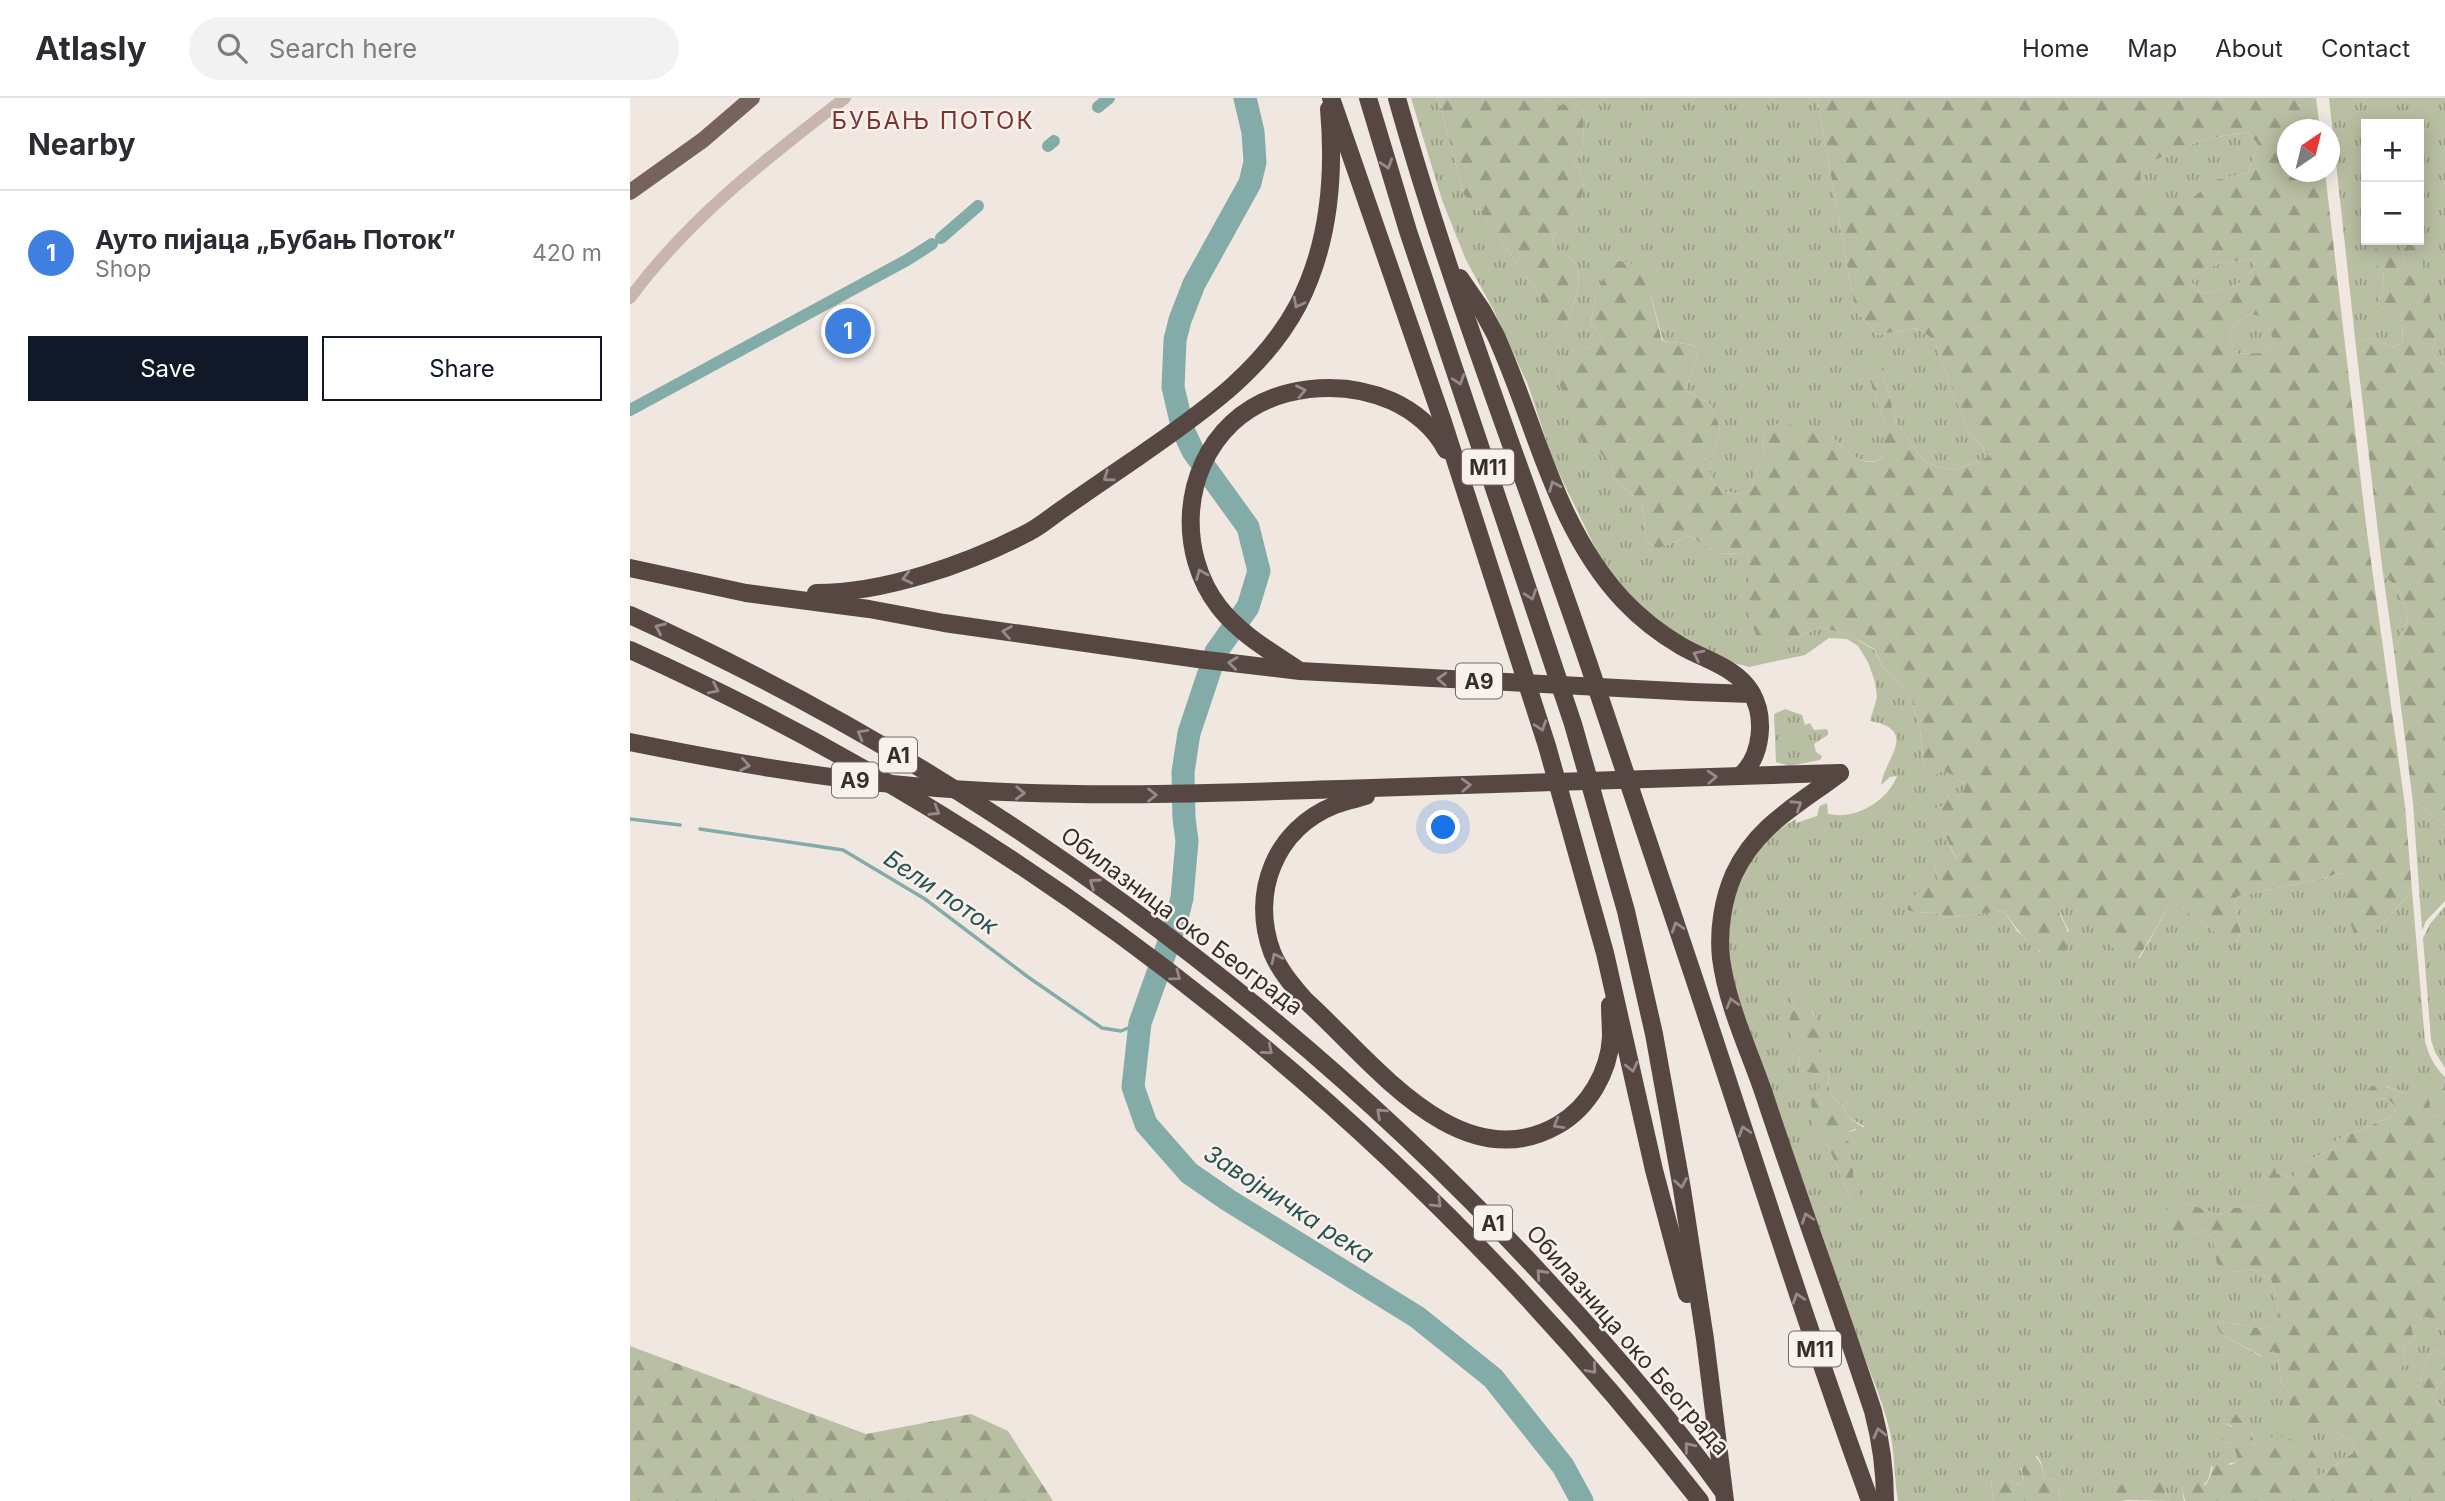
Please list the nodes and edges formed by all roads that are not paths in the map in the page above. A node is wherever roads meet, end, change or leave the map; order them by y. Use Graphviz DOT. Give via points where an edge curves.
graph roads {
  1 [pos="752,98"];
  2 [pos="845,98"];
  3 [pos="1329,98"];
  4 [pos="1368,98"];
  5 [pos="1397,98"];
  6 [pos="630,192"];
  7 [pos="1449,263"];
  8 [pos="630,298"];
  9 [pos="1459,475"];
  10 [pos="630,568"];
  11 [pos="746,593"];
  12 [pos="630,615"];
  13 [pos="630,650"];
  14 [pos="1300,671"];
  15 [pos="1752,694"];
  16 [pos="630,742"];
  17 [pos="1741,775"];
  18 [pos="1398,788"];
  19 [pos="1605,953"];
  20 [pos="1705,1339"];
  21 [pos="1700,1501"];
  22 [pos="1725,1501"];
  23 [pos="1731,1501"];
  24 [pos="1870,1501"];
  25 [pos="1885,1501"];
  1 -- 6 [label="main road"];
  2 -- 8 [label="street" via="701,215"];
  3 -- 9 [label="highway"];
  3 -- 11 [label="highway, one-way" via="1331,144 1323,240 1308,285 1285,327 1239,382 1030,531 976,557 852,591"];
  4 -- 20 [label="highway, M11, one-way" via="1408,231 1557,672 1606,836 1654,1034"];
  5 -- 7 [label="highway, M11"];
  15 -- 7 [label="highway, one-way" via="1731,671 1650,625 1595,565 1556,492 1495,334"];
  24 -- 7 [label="highway, M11, one-way" via="1802,1312 1694,976"];
  14 -- 9 [label="highway, one-way" via="1231,620 1207,589 1195,559 1190,531 1194,490 1210,451 1226,430 1263,403 1305,390 1366,392 1397,404 1424,423 1440,438"];
  9 -- 19 [label="highway, one-way" via="1547,746"];
  10 -- 11 [label="highway, A9"];
  14 -- 11 [label="highway, A9, one-way"];
  23 -- 12 [label="highway, Обилазница око Београда / A1, one-way" via="1628,1372 1487,1217 1346,1082 1223,977 1018,832 873,740 743,668"];
  13 -- 21 [label="highway, Обилазница око Београда / A1, one-way" via="742,703 905,793 1016,862 1215,1007 1343,1115 1485,1251 1596,1373"];
  15 -- 14 [label="highway, A9, one-way"];
  15 -- 17 [label="highway" via="1758,748"];
  16 -- 18 [label="highway, A9, one-way" via="773,769 966,790 1140,795"];
  18 -- 17 [label="highway, A9, one-way"];
  25 -- 17 [label="highway, A9, one-way" via="1881,1442 1873,1411 1738,1024 1721,957 1725,901 1744,855 1776,818 1840,773"];
  19 -- 18 [label="highway, one-way" via="1611,1035 1608,1060 1590,1096 1565,1121 1517,1139 1477,1137 1447,1123 1393,1085 1305,1000 1280,968 1263,920 1263,902 1270,870 1284,844 1308,820 1336,804"];
  19 -- 20 [label="highway, one-way" via="1654,1170 1686,1291"];
  20 -- 22 [label="highway"];
}
